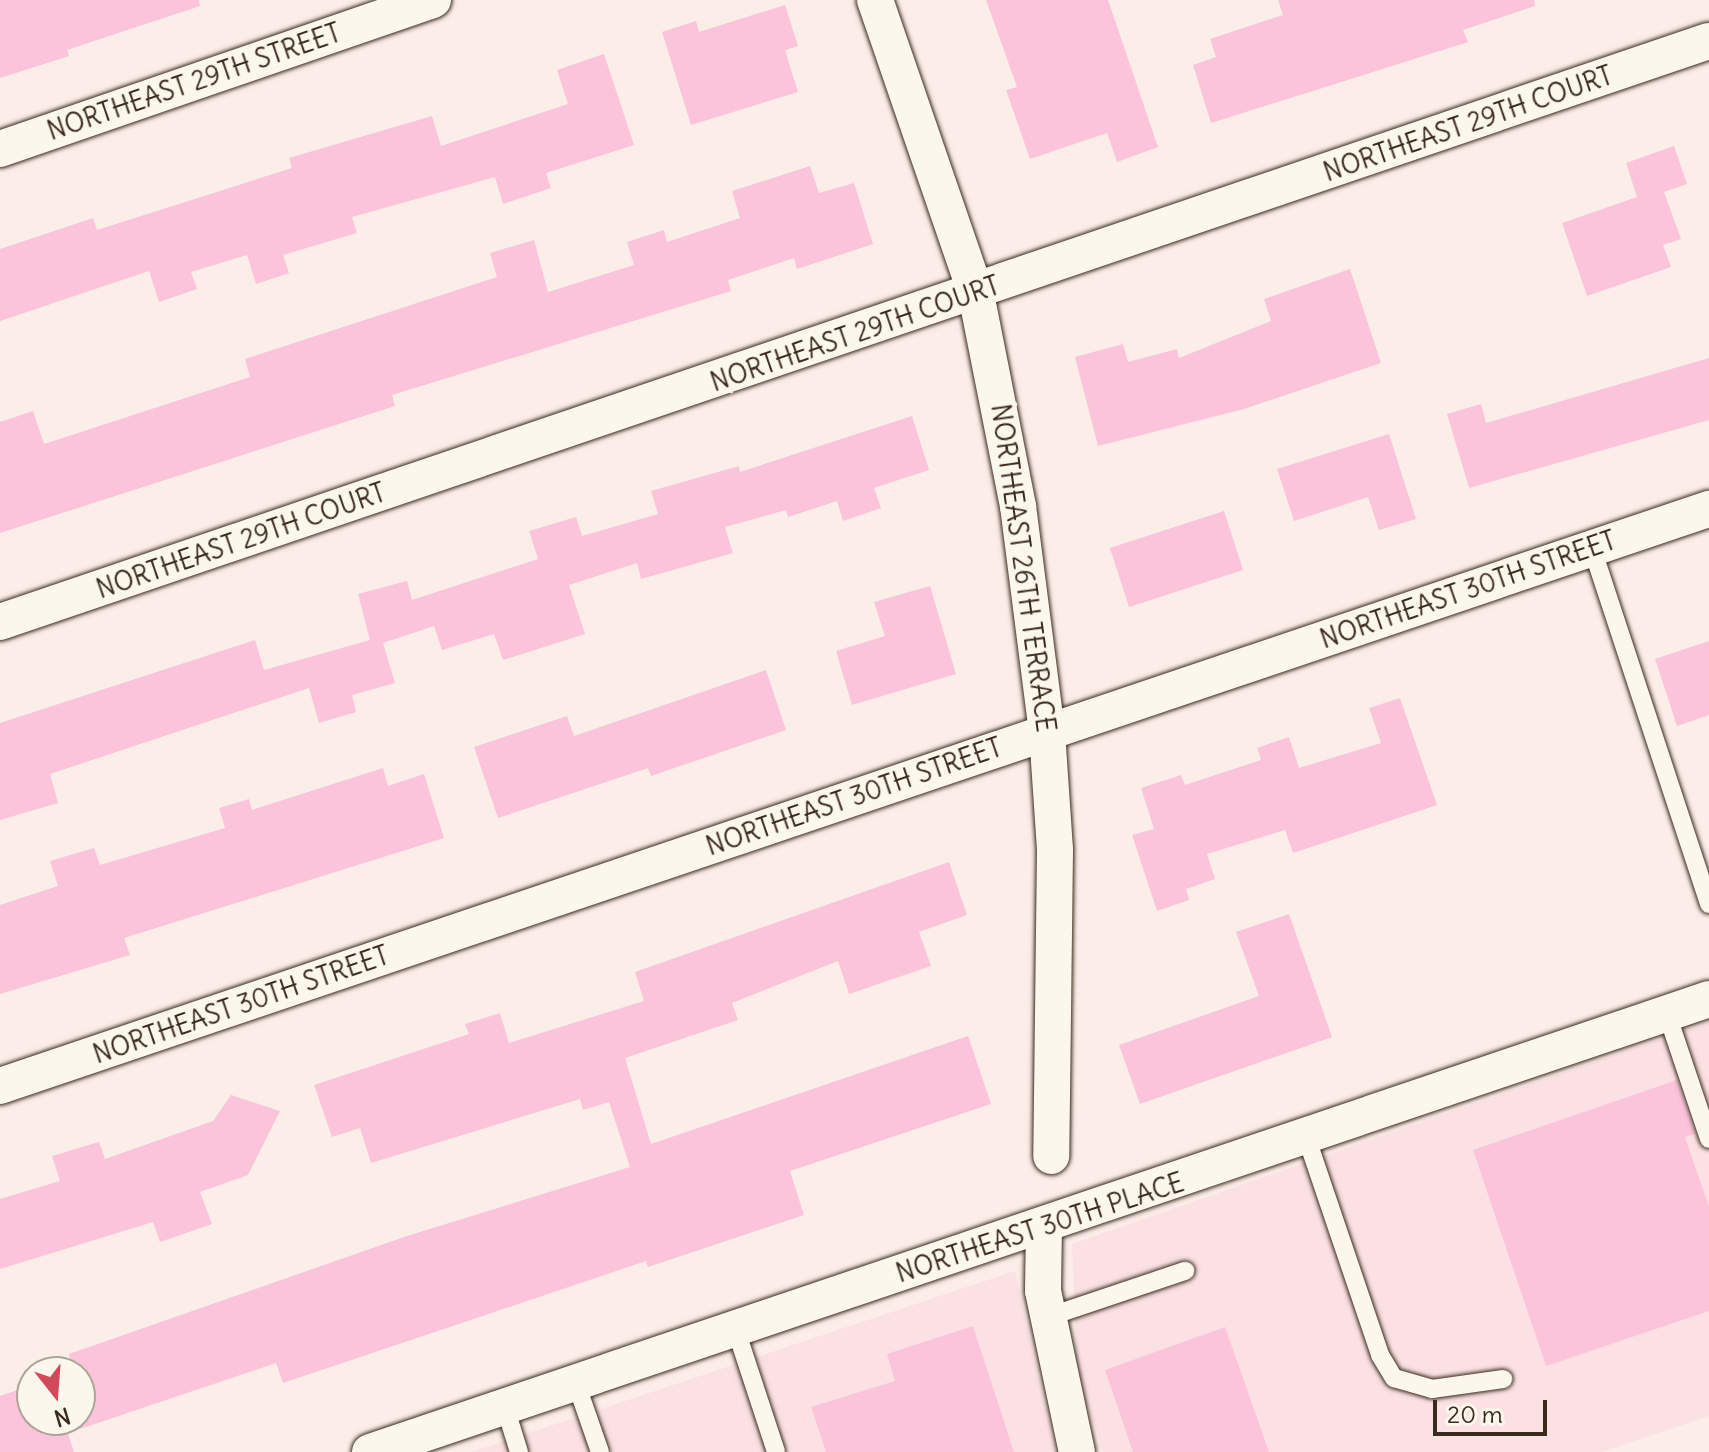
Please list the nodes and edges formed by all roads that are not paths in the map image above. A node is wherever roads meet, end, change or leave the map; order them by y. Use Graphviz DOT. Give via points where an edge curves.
graph roads {
  1 [pos="433,0"];
  2 [pos="875,0"];
  3 [pos="1709,41"];
  4 [pos="0,149"];
  5 [pos="976,294"];
  6 [pos="1709,509"];
  7 [pos="1592,548"];
  8 [pos="0,622"];
  9 [pos="1047,732"];
  10 [pos="1709,904"];
  11 [pos="1709,999"];
  12 [pos="1667,1014"];
  13 [pos="0,1086"];
  14 [pos="1307,1139"];
  15 [pos="1709,1139"];
  16 [pos="1051,1156"];
  17 [pos="1044,1226"];
  18 [pos="1185,1271"];
  19 [pos="1048,1317"];
  20 [pos="736,1330"];
  21 [pos="1503,1379"];
  22 [pos="576,1383"];
  23 [pos="505,1407"];
  24 [pos="410,1446"];
  25 [pos="370,1452"];
  26 [pos="519,1452"];
  27 [pos="600,1452"];
  28 [pos="776,1452"];
  29 [pos="1077,1452"];
  1 -- 4 [label="street, NORTHEAST 29TH STREET"];
  2 -- 5 [label="street, NORTHEAST 26TH TERRACE"];
  3 -- 5 [label="street, NORTHEAST 29TH COURT"];
  5 -- 8 [label="street, NORTHEAST 29TH COURT"];
  5 -- 9 [label="street, NORTHEAST 26TH TERRACE" via="1018,506"];
  6 -- 7 [label="street, NORTHEAST 30TH STREET"];
  7 -- 9 [label="street, NORTHEAST 30TH STREET"];
  7 -- 10 [label="lane"];
  9 -- 13 [label="street, NORTHEAST 30TH STREET"];
  9 -- 16 [label="street, NORTHEAST 26TH TERRACE" via="1056,983"];
  11 -- 12 [label="street, NORTHEAST 30TH PLACE"];
  12 -- 14 [label="street, NORTHEAST 30TH PLACE"];
  12 -- 15 [label="lane"];
  14 -- 17 [label="street, NORTHEAST 30TH PLACE"];
  14 -- 21 [label="lane" via="1380,1355 1394,1378 1432,1389"];
  17 -- 19 [label="street"];
  17 -- 20 [label="street, NORTHEAST 30TH PLACE"];
  18 -- 19 [label="lane"];
  19 -- 29 [label="street"];
  20 -- 22 [label="street, NORTHEAST 30TH PLACE"];
  20 -- 28 [label="lane"];
  22 -- 23 [label="street, NORTHEAST 30TH PLACE"];
  22 -- 27 [label="lane"];
  23 -- 24 [label="street, NORTHEAST 30TH PLACE"];
  23 -- 26 [label="lane"];
  24 -- 25 [label="street, NORTHEAST 30TH PLACE"];
}
